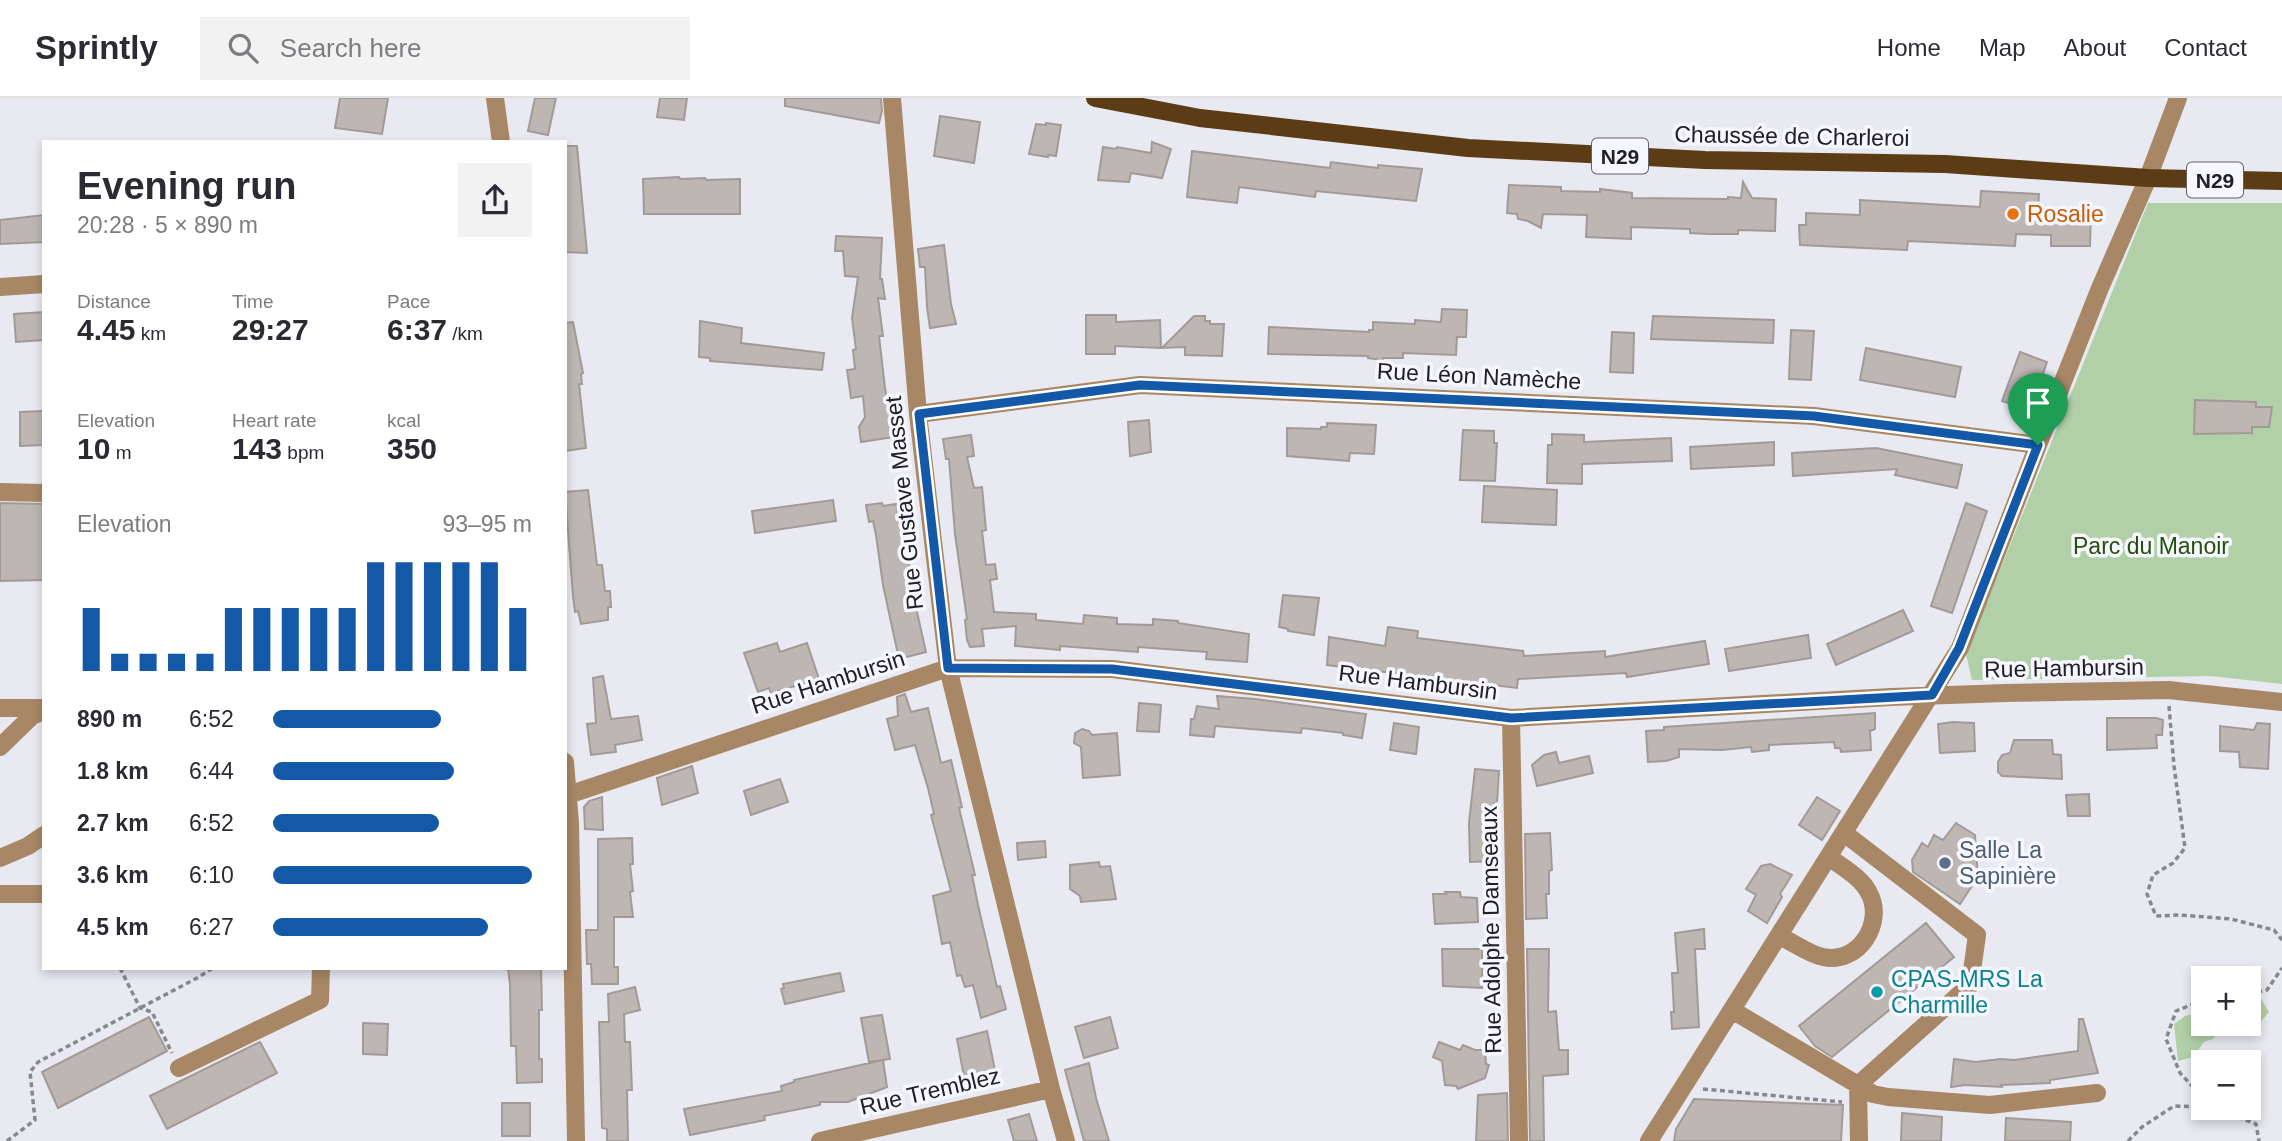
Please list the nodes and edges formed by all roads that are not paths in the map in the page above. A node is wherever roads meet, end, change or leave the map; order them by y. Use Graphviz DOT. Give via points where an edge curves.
graph roads {
  1 [pos="495,98"];
  2 [pos="892,98"];
  3 [pos="1095,98"];
  4 [pos="2178,98"];
  5 [pos="501,140"];
  6 [pos="2148,178"];
  7 [pos="2282,181"];
  8 [pos="42,284"];
  9 [pos="0,287"];
  10 [pos="919,414"];
  11 [pos="2038,445"];
  12 [pos="0,492"];
  13 [pos="42,493"];
  14 [pos="948,668"];
  15 [pos="1932,695"];
  16 [pos="2282,702"];
  17 [pos="0,708"];
  18 [pos="42,710"];
  19 [pos="42,711"];
  20 [pos="1511,718"];
  21 [pos="0,747"];
  22 [pos="567,795"];
  23 [pos="1844,833"];
  24 [pos="42,836"];
  25 [pos="0,858"];
  26 [pos="1829,858"];
  27 [pos="0,894"];
  28 [pos="42,894"];
  29 [pos="1779,936"];
  30 [pos="321,970"];
  31 [pos="1732,1010"];
  32 [pos="179,1068"];
  33 [pos="1858,1085"];
  34 [pos="1051,1089"];
  35 [pos="2097,1093"];
  36 [pos="576,1141"];
  37 [pos="820,1141"];
  38 [pos="1066,1141"];
  39 [pos="1519,1141"];
  40 [pos="1649,1141"];
  41 [pos="1859,1141"];
  1 -- 5 [label="street"];
  2 -- 10 [label="street, Rue Gustave Masset"];
  3 -- 6 [label="main road, Chaussée de Charleroi / N29" via="1200,118 1468,148 1705,160 1945,164"];
  4 -- 6 [label="street"];
  6 -- 7 [label="main road, Chaussée de Charleroi / N29"];
  6 -- 11 [label="street"];
  8 -- 9 [label="street"];
  10 -- 11 [label="street, Rue Léon Namèche" via="1140,385 1814,416"];
  10 -- 14 [label="street, Rue Gustave Masset"];
  11 -- 15 [label="street" via="1959,648"];
  12 -- 13 [label="street"];
  14 -- 20 [label="street, Rue Hambursin" via="1112,669"];
  14 -- 22 [label="street, Rue Hambursin"];
  14 -- 34 [label="street, Rue Gustave Masset"];
  15 -- 16 [label="street, Rue Hambursin" via="2168,690"];
  15 -- 20 [label="street, Rue Hambursin"];
  15 -- 23 [label="street"];
  17 -- 18 [label="street"];
  19 -- 21 [label="street"];
  20 -- 39 [label="street, Rue Adolphe Damseaux"];
  22 -- 36 [label="street"];
  23 -- 26 [label="street"];
  23 -- 33 [label="street" via="1977,936 1970,985"];
  24 -- 25 [label="street"];
  26 -- 29 [label="street"];
  26 -- 29 [label="street" via="1858,878 1871,896 1874,918 1867,938 1849,953 1824,957"];
  27 -- 28 [label="street"];
  29 -- 31 [label="street"];
  30 -- 32 [label="street" via="320,1000"];
  31 -- 33 [label="street"];
  31 -- 40 [label="street"];
  33 -- 35 [label="street" via="1888,1097 1990,1105"];
  33 -- 41 [label="street"];
  34 -- 37 [label="street, Rue Tremblez"];
  34 -- 38 [label="street, Rue Gustave Masset"];
}
